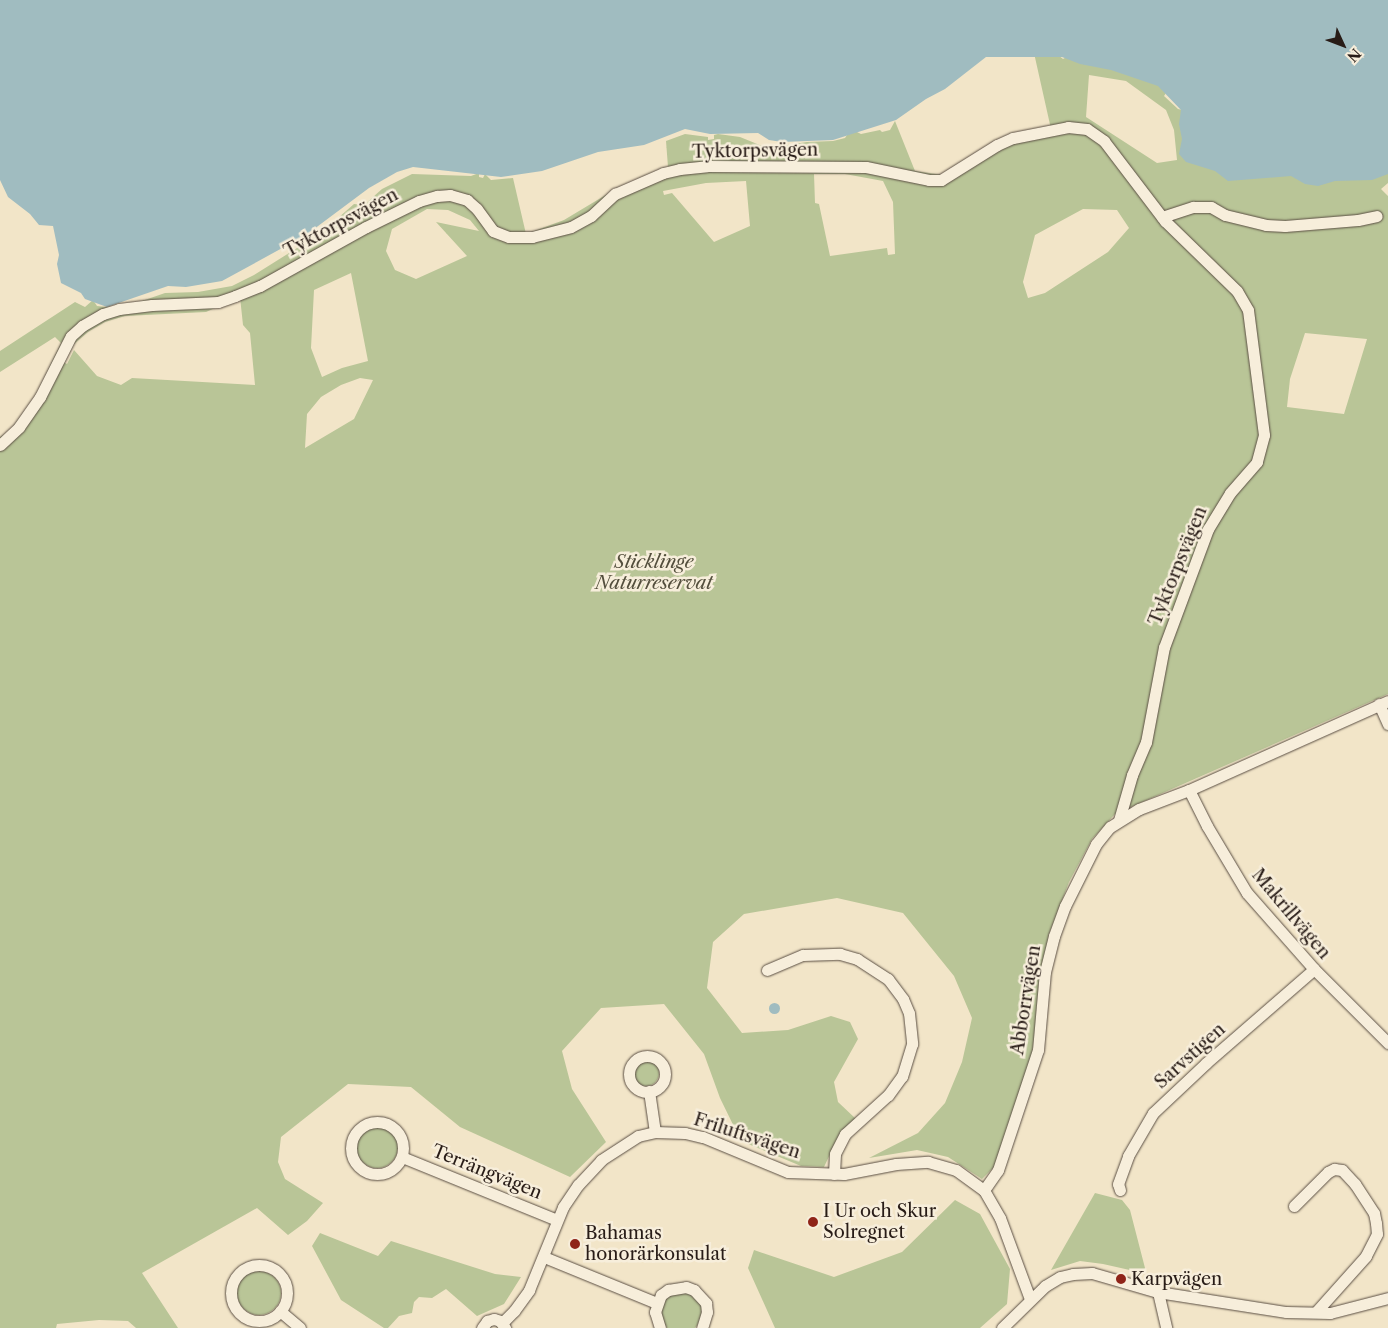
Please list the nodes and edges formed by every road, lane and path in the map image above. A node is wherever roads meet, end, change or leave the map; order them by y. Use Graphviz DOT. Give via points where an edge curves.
graph roads {
  1 [pos="1377,216"];
  2 [pos="1162,217"];
  3 [pos="0,445"];
  4 [pos="1384,702"];
  5 [pos="1388,724"];
  6 [pos="1188,790"];
  7 [pos="1119,820"];
  8 [pos="1314,969"];
  9 [pos="767,970"];
  10 [pos="1388,1043"];
  11 [pos="649,1091"];
  12 [pos="655,1132"];
  13 [pos="402,1157"];
  14 [pos="834,1174"];
  15 [pos="984,1190"];
  16 [pos="1120,1190"];
  17 [pos="1294,1206"];
  18 [pos="558,1220"];
  19 [pos="544,1257"];
  20 [pos="1158,1292"];
  21 [pos="1388,1298"];
  22 [pos="1030,1299"];
  23 [pos="657,1303"];
  24 [pos="280,1311"];
  25 [pos="1316,1312"];
  26 [pos="503,1326"];
  27 [pos="300,1328"];
  28 [pos="482,1328"];
  29 [pos="660,1328"];
  30 [pos="702,1328"];
  31 [pos="1002,1328"];
  32 [pos="1166,1328"];
  1 -- 2 [label="street" via="1285,226 1266,225 1224,215 1211,207 1193,206"];
  2 -- 3 [label="street, Tyktorpsvägen" via="1104,141 1087,128 1068,127 1013,138 941,180 866,168 707,166 680,169 615,194 576,225 532,237 509,237 493,231 477,208 467,200 450,195 437,196 419,201 366,227 260,286 235,296 218,302 152,305 103,314 71,336 40,397 19,427"];
  2 -- 7 [label="street, Tyktorpsvägen" via="1237,290 1248,310 1264,435 1257,462 1230,493 1205,538 1164,647 1146,742"];
  4 -- 5 [label="street"];
  4 -- 6 [label="street, Abborrvägen"];
  6 -- 7 [label="street, Abborrvägen"];
  6 -- 8 [label="street, Makrillvägen" via="1247,893"];
  7 -- 15 [label="street, Abborrvägen" via="1096,844 1054,936 1045,972 1038,1050 998,1170"];
  8 -- 10 [label="street, Makrillvägen"];
  8 -- 16 [label="street, Sarvstigen" via="1153,1113 1128,1156 1118,1184"];
  9 -- 14 [label="street" via="803,955 840,954 857,959 888,979 904,999 910,1013 912,1044 902,1076 888,1095 845,1134 835,1154"];
  11 -- 12 [label="street"];
  12 -- 14 [label="street, Friluftsvägen" via="703,1137 788,1172"];
  12 -- 18 [label="street, Friluftsvägen" via="638,1136 601,1160 578,1185"];
  13 -- 13 [label="street" via="403,1139 384,1122 360,1127 352,1141 353,1158 361,1169 368,1172 385,1173 394,1168"];
  13 -- 18 [label="street, Terrängvägen"];
  14 -- 15 [label="street, Friluftsvägen" via="928,1162 956,1170"];
  15 -- 22 [label="street" via="1000,1218"];
  17 -- 25 [label="street" via="1334,1168 1342,1170 1374,1213 1377,1234 1366,1256"];
  18 -- 19 [label="street, Friluftsvägen"];
  19 -- 23 [label="street"];
  19 -- 26 [label="street, Friluftsvägen" via="528,1290"];
  20 -- 22 [label="street" via="1092,1274 1073,1274 1060,1277"];
  20 -- 25 [label="street" via="1267,1310"];
  20 -- 32 [label="street"];
  21 -- 25 [label="street" via="1330,1313"];
  22 -- 31 [label="street"];
  23 -- 29 [label="street" via="655,1312"];
  23 -- 30 [label="street" via="668,1290 686,1287 694,1290 706,1303 706,1321"];
  24 -- 24 [label="street" via="285,1286 276,1271 259,1265 236,1277 231,1293 240,1314 258,1321"];
  24 -- 27 [label="street"];
  26 -- 28 [label="street" via="497,1320 490,1320"];
}
